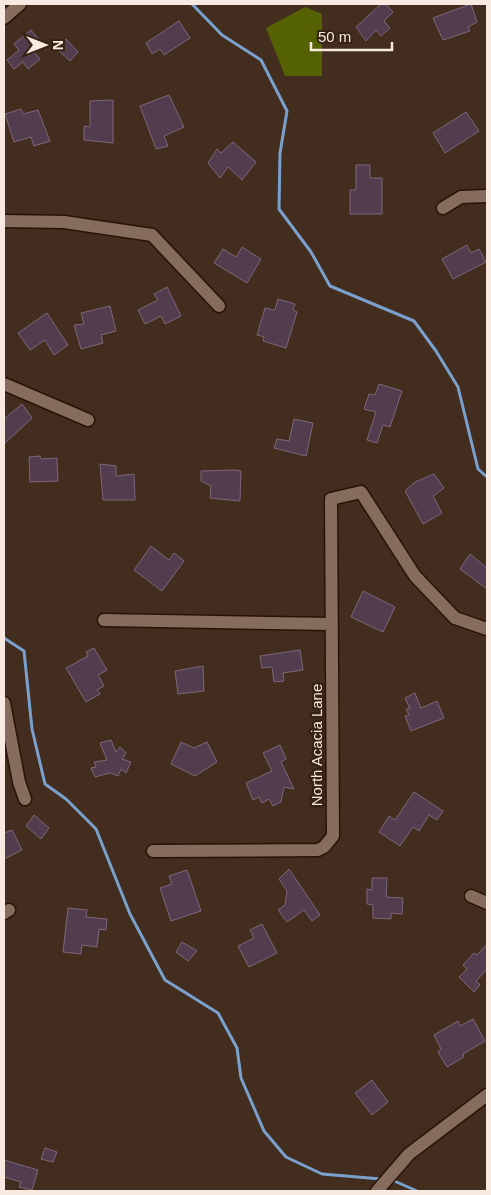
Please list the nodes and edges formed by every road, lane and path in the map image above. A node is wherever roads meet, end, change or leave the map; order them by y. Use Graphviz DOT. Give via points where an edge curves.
graph roads {
  1 [pos="20,4"];
  2 [pos="4,18"];
  3 [pos="487,196"];
  4 [pos="443,208"];
  5 [pos="4,221"];
  6 [pos="219,306"];
  7 [pos="4,384"];
  8 [pos="88,420"];
  9 [pos="104,620"];
  10 [pos="332,624"];
  11 [pos="487,629"];
  12 [pos="4,703"];
  13 [pos="25,799"];
  14 [pos="153,851"];
  15 [pos="471,896"];
  16 [pos="487,903"];
  17 [pos="487,1095"];
  18 [pos="377,1191"];
  1 -- 2 [label="street"];
  3 -- 4 [label="street" via="461,197"];
  5 -- 6 [label="street" via="64,222 152,235"];
  7 -- 8 [label="street"];
  9 -- 10 [label="street"];
  10 -- 11 [label="street, North Acacia Lane" via="330,499 361,492 414,576 455,618"];
  10 -- 14 [label="street, North Acacia Lane" via="333,836 318,850"];
  12 -- 13 [label="street"];
  15 -- 16 [label="street"];
  17 -- 18 [label="street" via="409,1154"];
}
